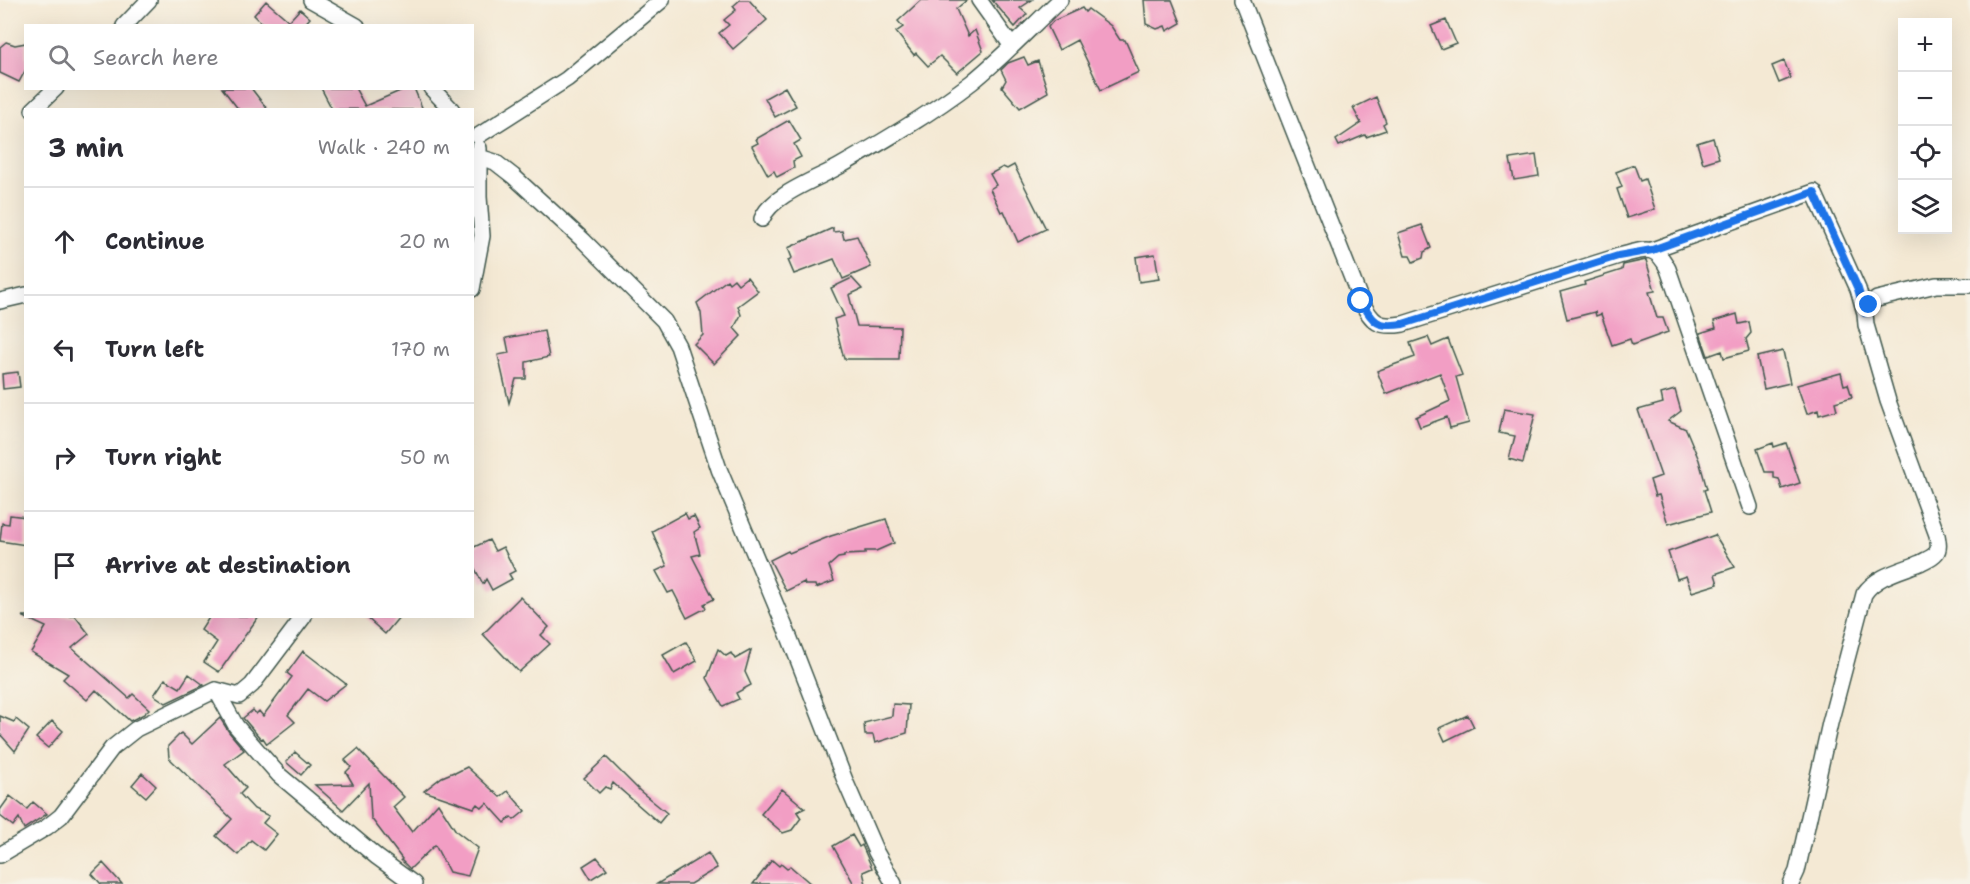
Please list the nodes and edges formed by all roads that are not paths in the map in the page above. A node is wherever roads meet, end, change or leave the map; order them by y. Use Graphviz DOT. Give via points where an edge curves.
graph roads {
  1 [pos="148,0"];
  2 [pos="311,0"];
  3 [pos="662,0"];
  4 [pos="979,0"];
  5 [pos="1060,0"];
  6 [pos="1242,0"];
  7 [pos="126,24"];
  8 [pos="353,24"];
  9 [pos="1011,45"];
  10 [pos="54,90"];
  11 [pos="433,90"];
  12 [pos="34,108"];
  13 [pos="450,108"];
  14 [pos="475,133"];
  15 [pos="479,157"];
  16 [pos="762,219"];
  17 [pos="1652,250"];
  18 [pos="475,258"];
  19 [pos="1970,285"];
  20 [pos="24,295"];
  21 [pos="0,301"];
  22 [pos="1865,313"];
  23 [pos="1750,507"];
  24 [pos="302,618"];
  25 [pos="216,690"];
  26 [pos="0,855"];
  27 [pos="414,884"];
  28 [pos="894,884"];
  29 [pos="1791,884"];
  1 -- 7 [label="street"];
  2 -- 8 [label="street"];
  3 -- 14 [label="street" via="567,79"];
  4 -- 9 [label="street"];
  5 -- 9 [label="street"];
  6 -- 17 [label="street" via="1361,301 1377,324 1391,326 1418,320 1618,256"];
  9 -- 16 [label="street" via="940,105 775,201"];
  10 -- 12 [label="street"];
  11 -- 13 [label="street"];
  14 -- 15 [label="street"];
  15 -- 18 [label="street" via="482,236"];
  15 -- 28 [label="street" via="495,162 513,176 584,241 656,312 678,346 719,470 846,783"];
  17 -- 22 [label="street" via="1814,192"];
  17 -- 23 [label="street" via="1663,258 1668,269"];
  19 -- 22 [label="street" via="1936,285 1877,299"];
  20 -- 21 [label="street"];
  22 -- 29 [label="street" via="1888,401 1939,544 1930,559 1877,580 1864,594"];
  24 -- 25 [label="street" via="252,685 239,696"];
  25 -- 26 [label="street" via="122,738 61,816"];
  25 -- 27 [label="street" via="236,726 279,775"];
}
